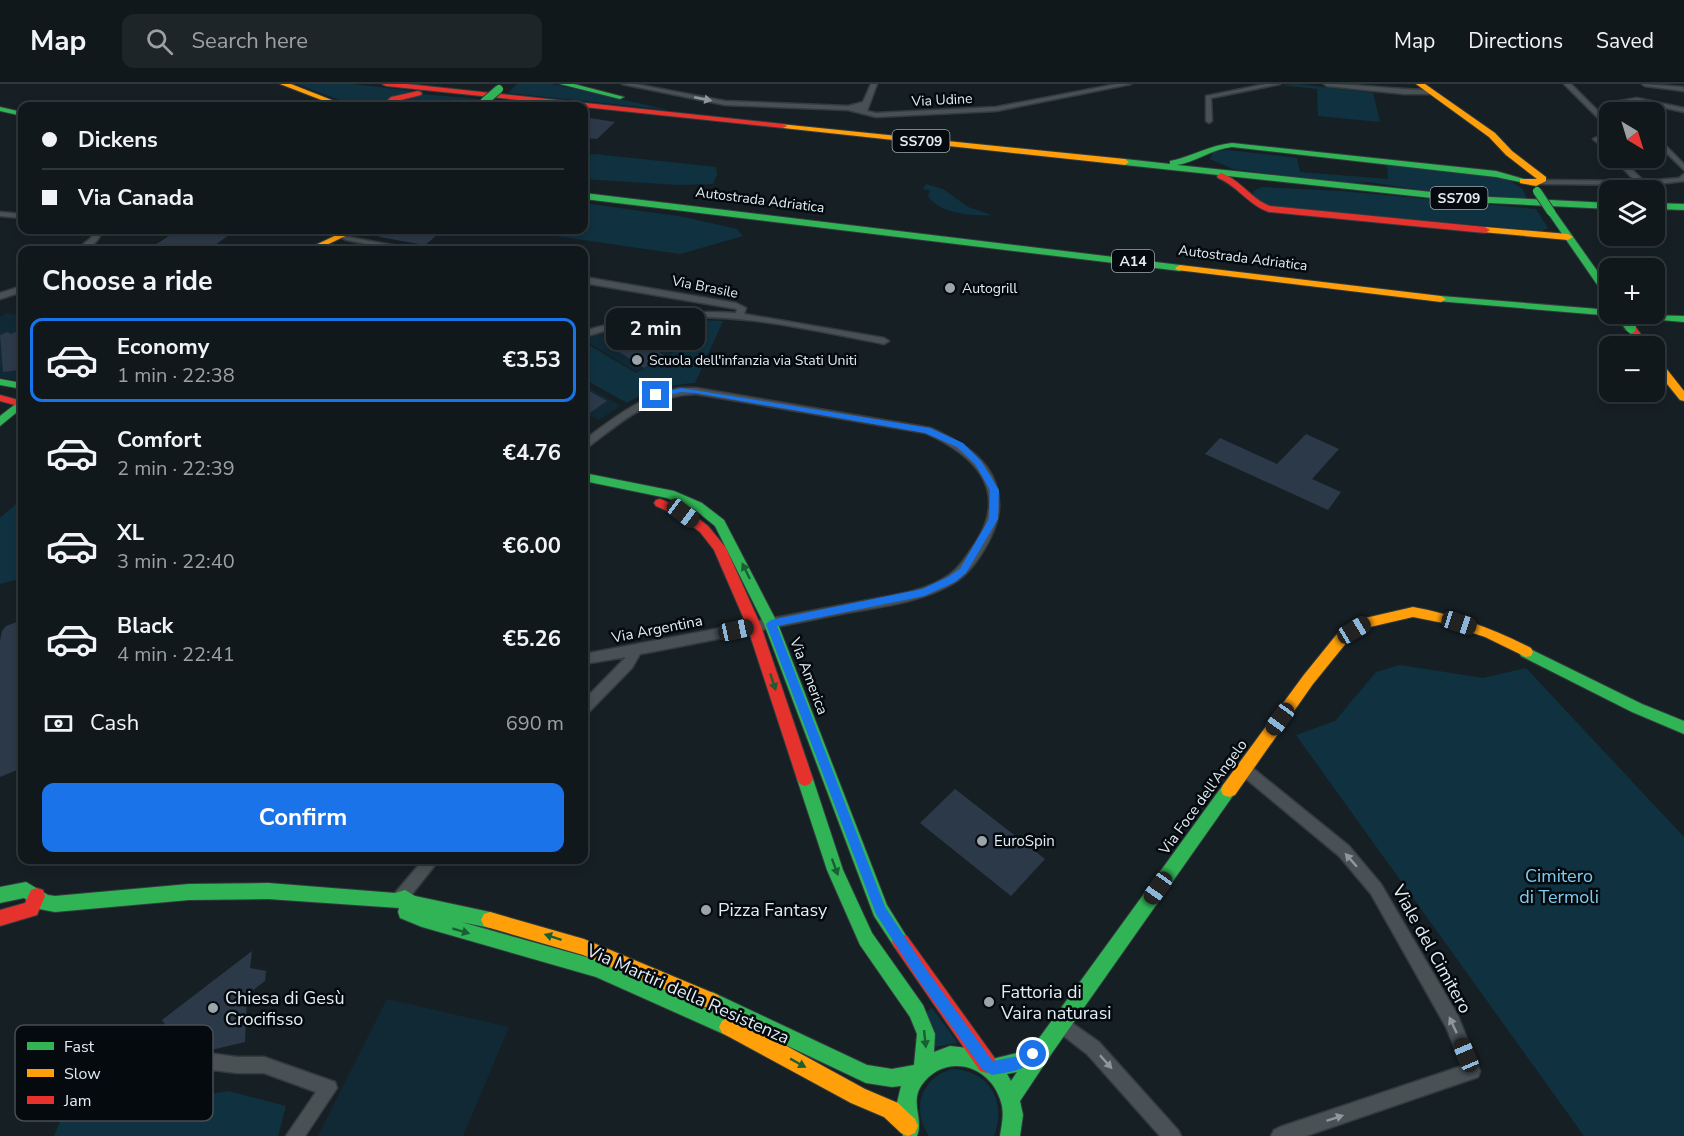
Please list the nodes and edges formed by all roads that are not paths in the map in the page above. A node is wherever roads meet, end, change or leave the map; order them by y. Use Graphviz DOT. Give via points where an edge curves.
graph roads {
  1 [pos="284,84"];
  2 [pos="386,84"];
  3 [pos="408,84"];
  4 [pos="564,84"];
  5 [pos="626,84"];
  6 [pos="874,84"];
  7 [pos="1128,84"];
  8 [pos="1277,84"];
  9 [pos="1327,84"];
  10 [pos="1568,84"];
  11 [pos="1645,84"];
  12 [pos="502,87"];
  13 [pos="1682,87"];
  14 [pos="1425,88"];
  15 [pos="437,90"];
  16 [pos="467,93"];
  17 [pos="332,102"];
  18 [pos="390,102"];
  19 [pos="484,102"];
  20 [pos="550,102"];
  21 [pos="1624,102"];
  22 [pos="1646,102"];
  23 [pos="864,104"];
  24 [pos="588,106"];
  25 [pos="1665,106"];
  26 [pos="848,108"];
  27 [pos="0,109"];
  28 [pos="1684,110"];
  29 [pos="863,113"];
  30 [pos="0,116"];
  31 [pos="1599,116"];
  32 [pos="18,118"];
  33 [pos="18,119"];
  34 [pos="1209,121"];
  35 [pos="733,122"];
  36 [pos="1665,150"];
  37 [pos="1203,155"];
  38 [pos="1109,161"];
  39 [pos="1172,168"];
  40 [pos="1626,168"];
  41 [pos="1684,168"];
  42 [pos="1684,176"];
  43 [pos="1530,179"];
  44 [pos="1639,180"];
  45 [pos="1665,181"];
  46 [pos="1308,183"];
  47 [pos="1599,183"];
  48 [pos="588,188"];
  49 [pos="1246,192"];
  50 [pos="588,196"];
  51 [pos="1599,205"];
  52 [pos="1665,206"];
  53 [pos="1684,207"];
  54 [pos="0,214"];
  55 [pos="18,216"];
  56 [pos="97,234"];
  57 [pos="348,235"];
  58 [pos="1568,237"];
  59 [pos="86,246"];
  60 [pos="320,246"];
  61 [pos="324,246"];
  62 [pos="386,246"];
  63 [pos="588,281"];
  64 [pos="1599,282"];
  65 [pos="18,291"];
  66 [pos="0,296"];
  67 [pos="1599,304"];
  68 [pos="1665,308"];
  69 [pos="1684,309"];
  70 [pos="740,314"];
  71 [pos="1684,319"];
  72 [pos="588,333"];
  73 [pos="884,341"];
  74 [pos="1665,374"];
  75 [pos="0,382"];
  76 [pos="18,385"];
  77 [pos="0,398"];
  78 [pos="1684,398"];
  79 [pos="18,405"];
  80 [pos="18,409"];
  81 [pos="4,419"];
  82 [pos="588,442"];
  83 [pos="588,478"];
  84 [pos="588,490"];
  85 [pos="771,624"];
  86 [pos="754,626"];
  87 [pos="635,651"];
  88 [pos="588,658"];
  89 [pos="588,704"];
  90 [pos="1684,728"];
  91 [pos="1244,769"];
  92 [pos="429,864"];
  93 [pos="869,882"];
  94 [pos="845,891"];
  95 [pos="0,895"];
  96 [pos="34,903"];
  97 [pos="400,904"];
  98 [pos="0,918"];
  99 [pos="1062,1024"];
  100 [pos="1045,1046"];
  101 [pos="213,1062"];
  102 [pos="989,1066"];
  103 [pos="920,1070"];
  104 [pos="1011,1098"];
  105 [pos="910,1133"];
  106 [pos="295,1136"];
  107 [pos="1010,1136"];
  108 [pos="1172,1136"];
  109 [pos="1280,1136"];
  1 -- 17 [label="main road"];
  2 -- 15 [label="main road, SS709"];
  3 -- 15 [label="main road"];
  4 -- 35 [label="main road"];
  5 -- 26 [label="street, Via Udine, one-way" via="725,103"];
  6 -- 23 [label="street"];
  7 -- 29 [label="street, Via Udine" via="996,109"];
  8 -- 34 [label="street" via="1208,97"];
  9 -- 14 [label="street" via="1404,92"];
  10 -- 31 [label="street"];
  11 -- 13 [label="street"];
  12 -- 19 [label="main road, bridge"];
  14 -- 43 [label="main road" via="1492,135"];
  15 -- 16 [label="main road, SS709"];
  16 -- 18 [label="main road" via="412,93"];
  16 -- 20 [label="main road, SS709"];
  21 -- 22 [label="street"];
  23 -- 26 [label="street, Via Udine"];
  23 -- 29 [label="street"];
  24 -- 35 [label="main road, SS709"];
  25 -- 28 [label="street"];
  26 -- 29 [label="street, Via Udine"];
  27 -- 32 [label="main road"];
  30 -- 33 [label="main road"];
  35 -- 38 [label="main road, SS709"];
  36 -- 41 [label="street"];
  37 -- 38 [label="main road" via="1183,163"];
  37 -- 43 [label="main road" via="1211,148 1243,146"];
  37 -- 46 [label="main road" via="1224,168 1286,176"];
  38 -- 39 [label="main road, SS709"];
  39 -- 46 [label="main road, SS709"];
  39 -- 49 [label="main road" via="1230,178"];
  40 -- 44 [label="street"];
  42 -- 45 [label="street" via="1681,180"];
  43 -- 47 [label="street"];
  43 -- 58 [label="main road, bridge"];
  46 -- 49 [label="main road" via="1257,182"];
  46 -- 51 [label="main road, SS709" via="1469,199"];
  48 -- 67 [label="main road, Autostrada Adriatica / A14" via="1479,294"];
  49 -- 58 [label="main road" via="1262,207 1280,211"];
  50 -- 71 [label="main road, Autostrada Adriatica / A14" via="1464,302"];
  52 -- 53 [label="main road"];
  54 -- 55 [label="street"];
  56 -- 59 [label="street"];
  57 -- 60 [label="main road"];
  57 -- 61 [label="main road"];
  57 -- 62 [label="street"];
  58 -- 64 [label="main road"];
  63 -- 70 [label="street, Via Brasile" via="736,306 742,308"];
  65 -- 66 [label="street"];
  68 -- 69 [label="main road"];
  70 -- 72 [label="street" via="661,314 624,320"];
  70 -- 73 [label="street, Via Brasile"];
  74 -- 78 [label="main road"];
  75 -- 76 [label="main road"];
  77 -- 79 [label="main road"];
  80 -- 81 [label="main road"];
  82 -- 85 [label="street, Via Argentina" via="645,401 681,390 927,430 960,445 978,463 994,490 993,519 963,571 924,592"];
  85 -- 83 [label="main road, Via America, one-way" via="720,524 698,506 670,494"];
  84 -- 86 [label="main road" via="661,503 704,529 720,548"];
  85 -- 86 [label="street, Via Argentina"];
  85 -- 93 [label="main road, Via America"];
  86 -- 87 [label="street, Via Argentina"];
  86 -- 94 [label="main road, one-way"];
  87 -- 88 [label="street, Via Argentina"];
  87 -- 89 [label="street"];
  90 -- 91 [label="main road, Via Foce dell'Angelo" via="1490,633 1413,612 1366,623 1342,638"];
  91 -- 99 [label="main road, Via Foce dell'Angelo"];
  109 -- 91 [label="street, Viale del Cimitero, one-way" via="1473,1071 1452,1022 1376,889 1344,851"];
  92 -- 97 [label="street"];
  93 -- 94 [label="main road"];
  93 -- 102 [label="main road, Via America" via="880,910 921,974"];
  94 -- 103 [label="main road, one-way" via="866,939 917,1011 926,1034"];
  95 -- 96 [label="main road, Via Martiri della Resistenza" via="26,890"];
  96 -- 97 [label="main road, Via Martiri della Resistenza" via="50,915 155,902 267,897"];
  96 -- 98 [label="main road, Via Martiri della Resistenza"];
  103 -- 97 [label="main road, Via Martiri della Resistenza, one-way" via="892,1079 866,1074 765,1024 607,955 529,930"];
  97 -- 105 [label="main road, Via Martiri della Resistenza, one-way" via="422,919 597,969 754,1039 891,1110"];
  99 -- 100 [label="main road, Via Foce dell'Angelo"];
  99 -- 108 [label="street, one-way" via="1093,1048"];
  100 -- 102 [label="main road, Via Foce dell'Angelo" via="1021,1062"];
  100 -- 104 [label="main road, Via Foce dell'Angelo"];
  101 -- 106 [label="street" via="264,1065 329,1088"];
  102 -- 103 [label="main road, Via Martiri della Resistenza" via="955,1054 937,1058"];
  102 -- 104 [label="main road" via="1004,1082"];
  103 -- 105 [label="main road, Via Martiri della Resistenza" via="908,1090"];
  104 -- 107 [label="main road" via="1014,1121"];
}
